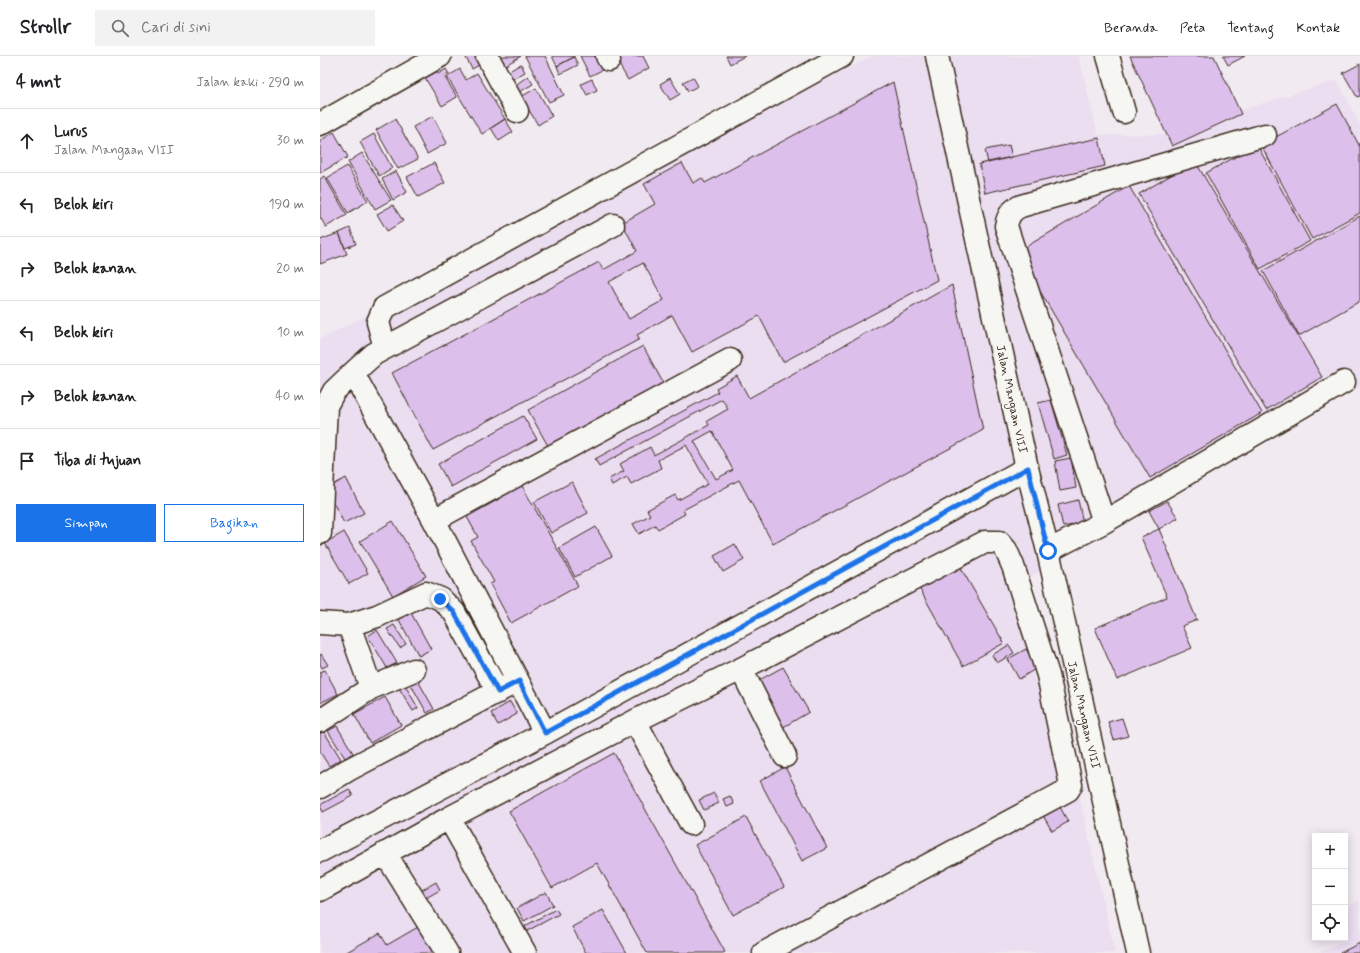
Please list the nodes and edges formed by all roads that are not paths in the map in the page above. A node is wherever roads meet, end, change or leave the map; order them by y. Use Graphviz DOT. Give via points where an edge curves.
graph roads {
  1 [pos="440,56"];
  2 [pos="487,56"];
  3 [pos="842,56"];
  4 [pos="937,56"];
  5 [pos="1108,56"];
  6 [pos="517,111"];
  7 [pos="1124,112"];
  8 [pos="320,124"];
  9 [pos="1265,135"];
  10 [pos="613,224"];
  11 [pos="385,348"];
  12 [pos="730,360"];
  13 [pos="353,373"];
  14 [pos="1344,382"];
  15 [pos="1028,468"];
  16 [pos="434,520"];
  17 [pos="1104,522"];
  18 [pos="320,533"];
  19 [pos="1048,551"];
  20 [pos="320,623"];
  21 [pos="349,625"];
  22 [pos="741,669"];
  23 [pos="414,670"];
  24 [pos="519,681"];
  25 [pos="371,688"];
  26 [pos="498,692"];
  27 [pos="320,721"];
  28 [pos="635,721"];
  29 [pos="545,733"];
  30 [pos="785,756"];
  31 [pos="320,787"];
  32 [pos="449,818"];
  33 [pos="691,824"];
  34 [pos="320,851"];
  35 [pos="385,853"];
  36 [pos="320,890"];
  37 [pos="447,953"];
  38 [pos="525,953"];
  39 [pos="764,953"];
  40 [pos="1138,953"];
  1 -- 8 [label="street"];
  2 -- 6 [label="street"];
  3 -- 11 [label="street" via="384,308 378,322"];
  4 -- 15 [label="street, Jalan Mangaan VIII"];
  5 -- 7 [label="street"];
  9 -- 17 [label="street" via="1021,206 1010,212 1007,219 1006,226"];
  10 -- 11 [label="street"];
  11 -- 13 [label="street" via="374,354"];
  12 -- 16 [label="street"];
  13 -- 16 [label="street"];
  13 -- 18 [label="street" via="334,391 326,406"];
  14 -- 17 [label="street"];
  15 -- 19 [label="street, Jalan Mangaan VIII"];
  15 -- 29 [label="street"];
  16 -- 24 [label="street"];
  17 -- 19 [label="street"];
  19 -- 40 [label="street, Jalan Mangaan VIII"];
  20 -- 21 [label="street"];
  21 -- 25 [label="street"];
  21 -- 26 [label="street" via="376,616 426,593 431,594 454,612"];
  22 -- 28 [label="street"];
  22 -- 30 [label="street"];
  22 -- 39 [label="street" via="985,542 999,542 1006,550 1012,566 1048,675 1071,785 1068,790"];
  23 -- 25 [label="street"];
  24 -- 26 [label="street"];
  24 -- 29 [label="street"];
  25 -- 27 [label="street"];
  26 -- 31 [label="street"];
  28 -- 32 [label="street"];
  28 -- 33 [label="street"];
  29 -- 34 [label="street"];
  32 -- 35 [label="street"];
  32 -- 38 [label="street"];
  35 -- 36 [label="street"];
  35 -- 37 [label="street"];
}
